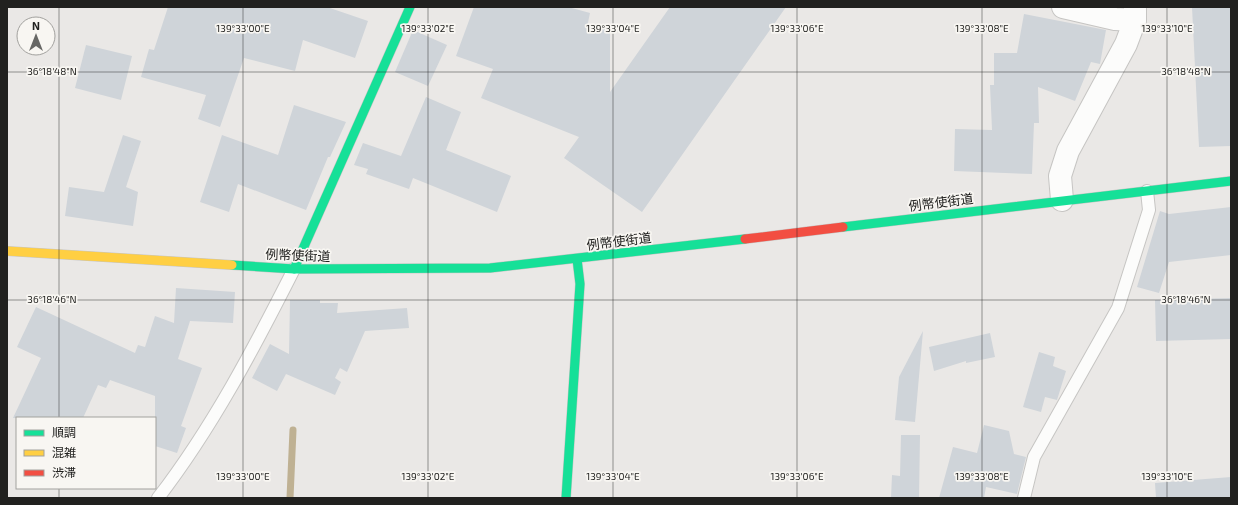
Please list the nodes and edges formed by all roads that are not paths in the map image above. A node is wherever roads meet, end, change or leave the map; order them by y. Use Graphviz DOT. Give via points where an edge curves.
graph roads {
  1 [pos="410,7"];
  2 [pos="1063,7"];
  3 [pos="1135,14"];
  4 [pos="1231,181"];
  5 [pos="1147,191"];
  6 [pos="1062,200"];
  7 [pos="7,251"];
  8 [pos="577,259"];
  9 [pos="294,269"];
  10 [pos="158,498"];
  11 [pos="566,498"];
  12 [pos="1024,498"];
  1 -- 9 [label="main road"];
  2 -- 3 [label="street" via="1115,19"];
  3 -- 6 [label="street" via="1126,44 1068,150 1060,176"];
  4 -- 5 [label="main road, 例幣使街道"];
  5 -- 6 [label="main road, 例幣使街道"];
  5 -- 12 [label="lane" via="1149,210 1118,308 1034,457"];
  6 -- 8 [label="main road, 例幣使街道"];
  7 -- 9 [label="main road, 例幣使街道"];
  8 -- 9 [label="main road, 例幣使街道" via="459,269"];
  8 -- 11 [label="main road" via="580,284"];
  9 -- 10 [label="lane" via="258,341 178,472"];
}
